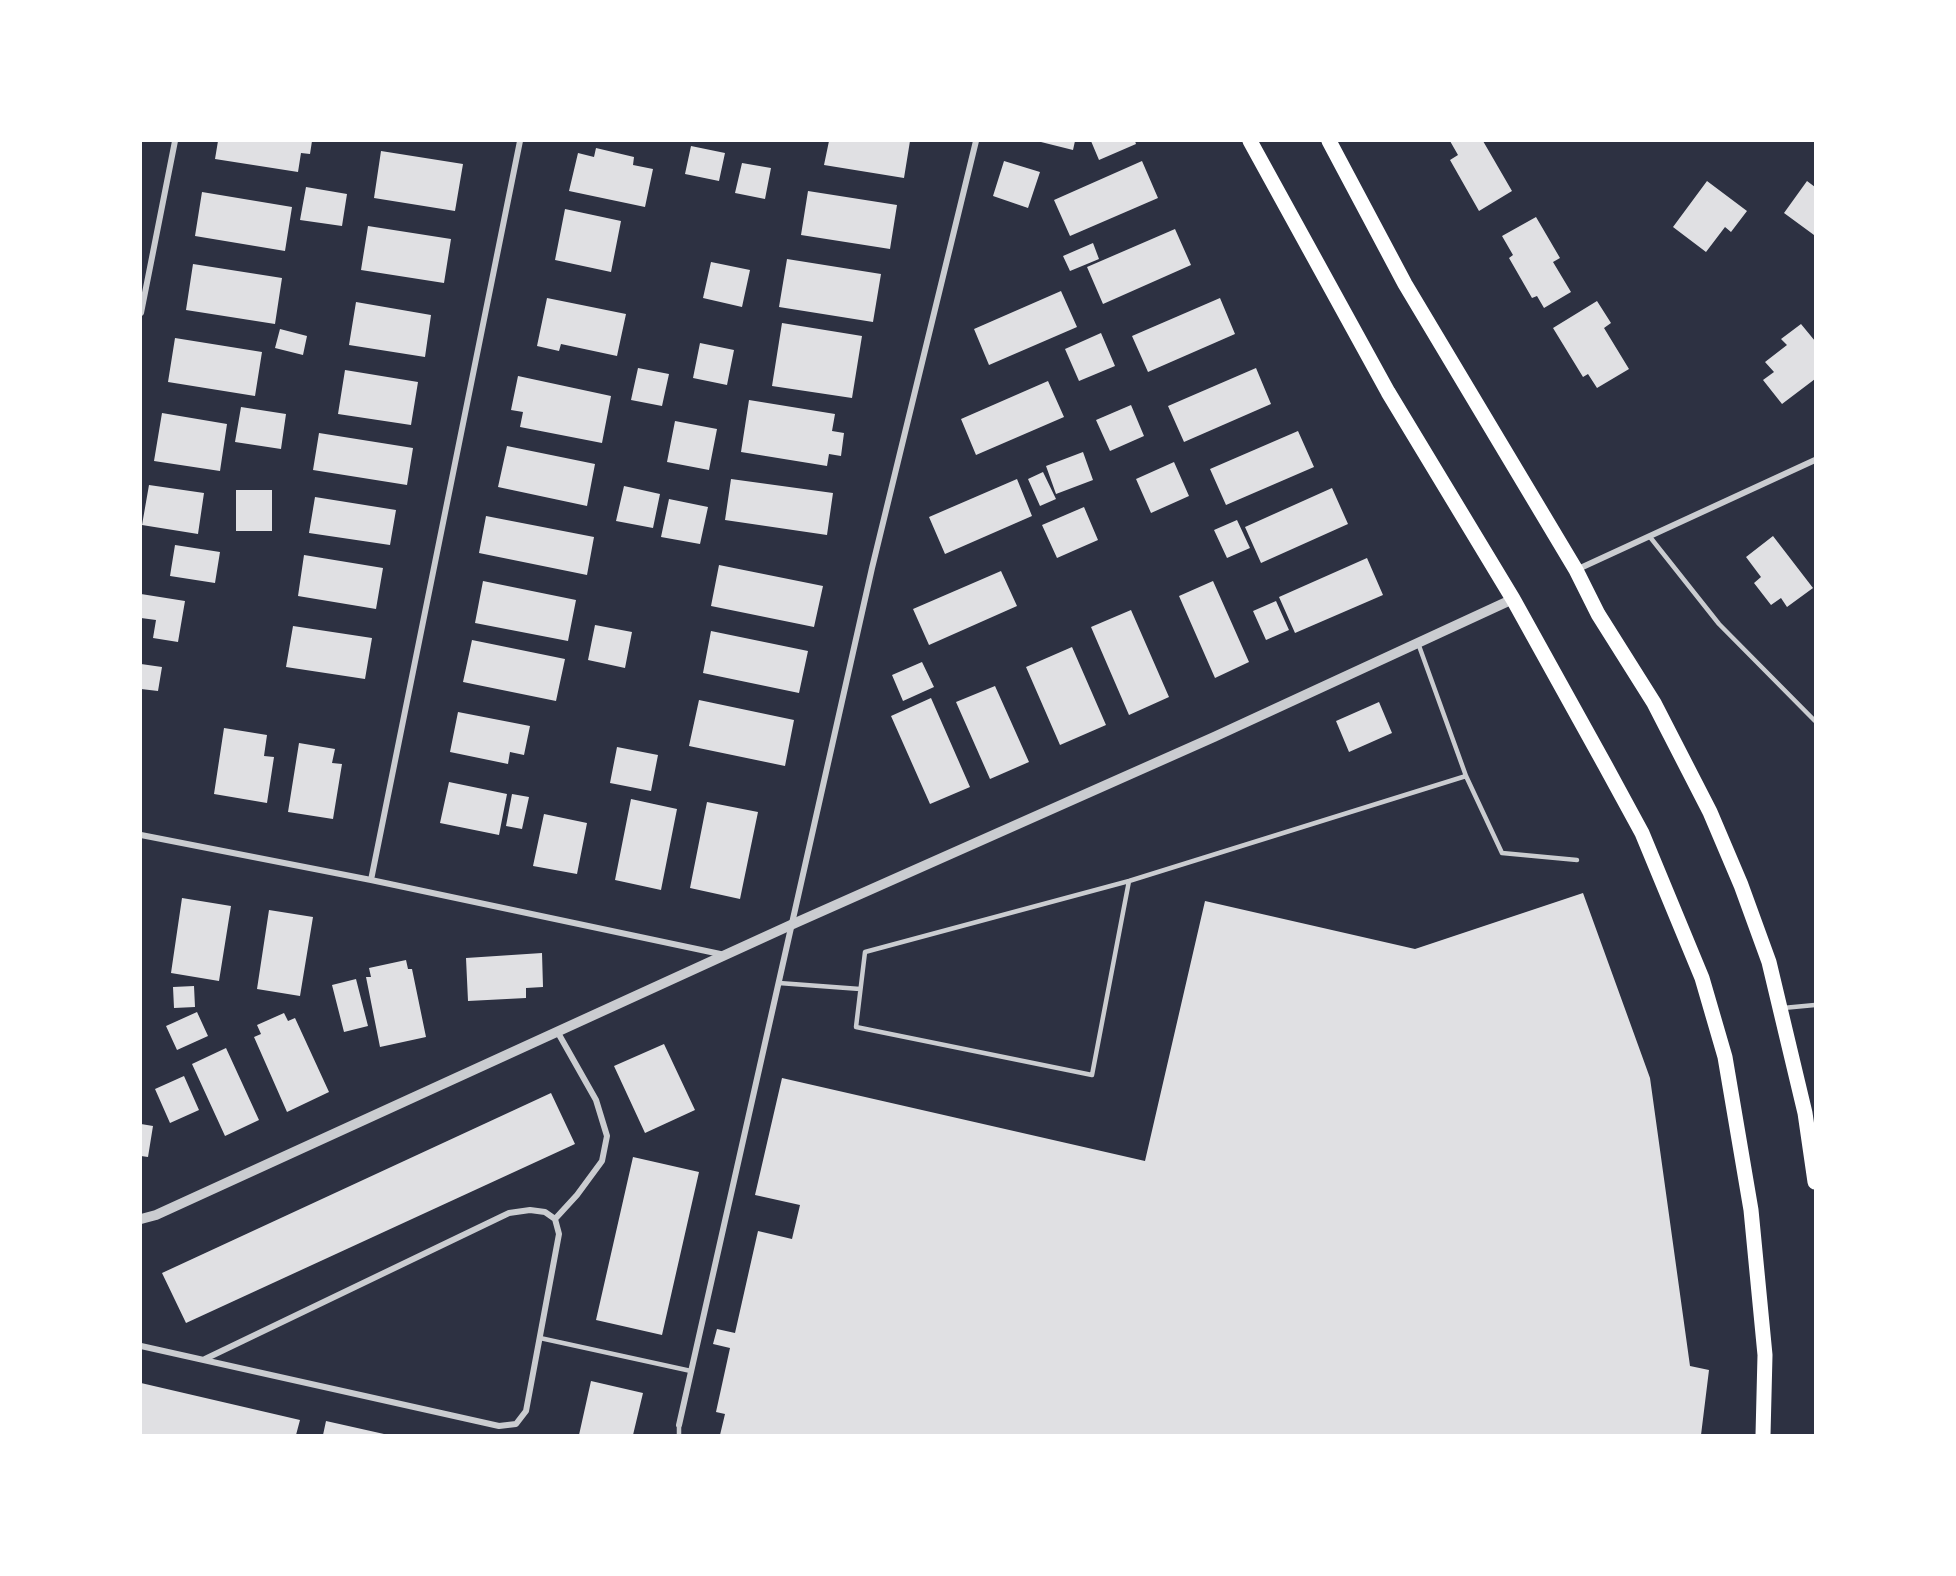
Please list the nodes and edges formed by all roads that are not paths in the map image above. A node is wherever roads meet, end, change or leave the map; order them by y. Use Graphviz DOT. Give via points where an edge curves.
graph roads {
  1 [pos="176,141"];
  2 [pos="520,141"];
  3 [pos="976,141"];
  4 [pos="1250,141"];
  5 [pos="1329,141"];
  6 [pos="141,313"];
  7 [pos="1815,460"];
  8 [pos="1650,537"];
  9 [pos="1576,570"];
  10 [pos="1513,599"];
  11 [pos="1418,643"];
  12 [pos="1815,721"];
  13 [pos="1466,776"];
  14 [pos="141,835"];
  15 [pos="1577,860"];
  16 [pos="371,880"];
  17 [pos="1129,881"];
  18 [pos="793,924"];
  19 [pos="725,955"];
  20 [pos="779,983"];
  21 [pos="860,989"];
  22 [pos="1815,1005"];
  23 [pos="1780,1008"];
  24 [pos="557,1031"];
  25 [pos="1815,1182"];
  26 [pos="141,1219"];
  27 [pos="555,1219"];
  28 [pos="540,1338"];
  29 [pos="141,1346"];
  30 [pos="205,1359"];
  31 [pos="691,1371"];
  32 [pos="679,1425"];
  33 [pos="679,1435"];
  34 [pos="1763,1435"];
  1 -- 6 [label="street"];
  2 -- 16 [label="street"];
  3 -- 18 [label="street" via="872,568"];
  4 -- 10 [label="main road" via="1388,392"];
  5 -- 9 [label="main road" via="1405,284"];
  7 -- 8 [label="street"];
  8 -- 9 [label="street"];
  8 -- 12 [label="lane" via="1719,624"];
  9 -- 23 [label="main road" via="1598,614 1654,704 1710,812 1769,962"];
  10 -- 11 [label="street"];
  10 -- 34 [label="main road" via="1642,833 1702,978 1725,1056 1752,1210 1764,1355"];
  11 -- 13 [label="lane"];
  11 -- 18 [label="street"];
  13 -- 15 [label="lane" via="1503,853"];
  13 -- 17 [label="lane"];
  14 -- 16 [label="street"];
  16 -- 19 [label="street"];
  17 -- 21 [label="lane" via="865,952"];
  17 -- 21 [label="lane" via="1092,1075 856,1027"];
  18 -- 19 [label="street"];
  18 -- 20 [label="street"];
  19 -- 24 [label="street"];
  20 -- 21 [label="lane"];
  20 -- 31 [label="street"];
  22 -- 23 [label="lane"];
  23 -- 25 [label="main road" via="1805,1113"];
  24 -- 26 [label="street"];
  24 -- 27 [label="street" via="596,1100 607,1136 602,1161"];
  27 -- 28 [label="street" via="559,1234"];
  27 -- 30 [label="street" via="545,1212 530,1210 509,1213"];
  28 -- 30 [label="street" via="526,1411 516,1424 500,1426"];
  28 -- 31 [label="lane"];
  29 -- 30 [label="street"];
  31 -- 32 [label="street"];
  32 -- 33 [label="lane"];
}
